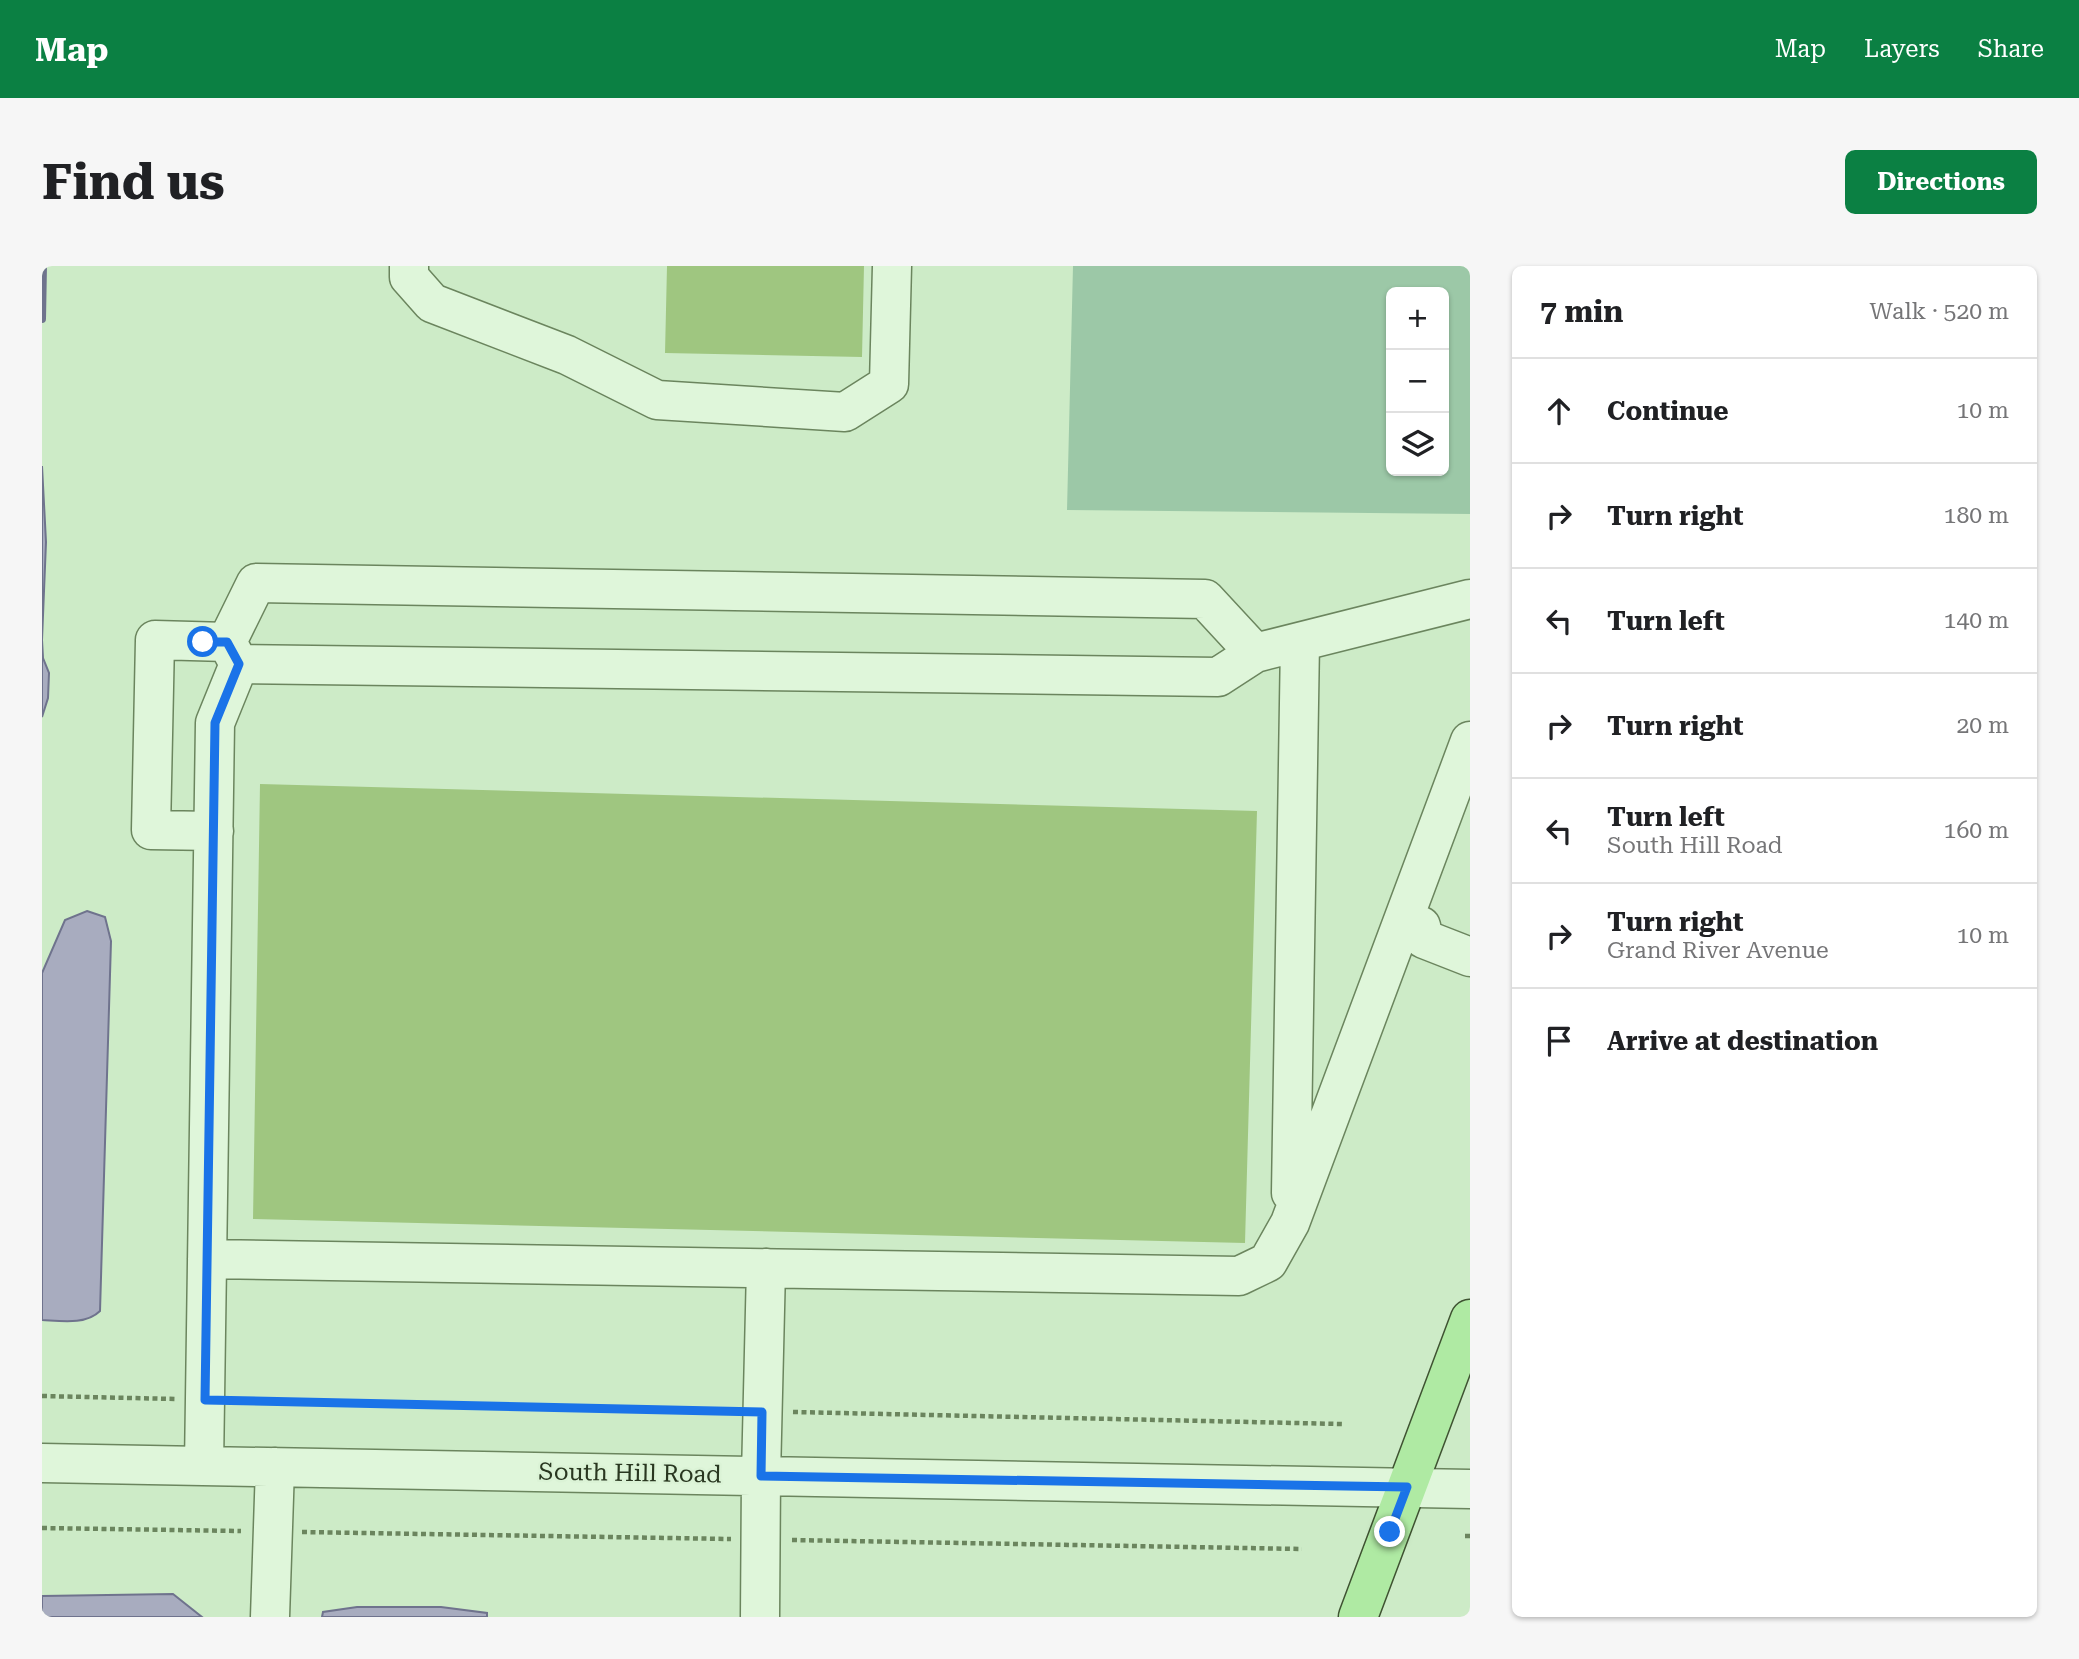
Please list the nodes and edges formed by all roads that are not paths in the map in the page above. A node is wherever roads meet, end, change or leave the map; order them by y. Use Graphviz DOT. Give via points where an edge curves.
graph roads {
  1 [pos="409,266"];
  2 [pos="892,266"];
  3 [pos="1470,599"];
  4 [pos="1300,642"];
  5 [pos="233,653"];
  6 [pos="1255,653"];
  7 [pos="1470,741"];
  8 [pos="214,831"];
  9 [pos="1412,922"];
  10 [pos="1470,930"];
  11 [pos="1470,957"];
  12 [pos="1290,1223"];
  13 [pos="207,1259"];
  14 [pos="766,1268"];
  15 [pos="1470,1319"];
  16 [pos="42,1463"];
  17 [pos="204,1465"];
  18 [pos="275,1467"];
  19 [pos="761,1476"];
  20 [pos="1407,1487"];
  21 [pos="1470,1489"];
  22 [pos="270,1617"];
  23 [pos="760,1617"];
  24 [pos="1358,1617"];
  1 -- 2 [label="street" via="409,277 432,303 566,355 657,400 845,412 889,384"];
  3 -- 4 [label="street"];
  4 -- 6 [label="street"];
  4 -- 12 [label="street"];
  5 -- 6 [label="street" via="1218,677"];
  5 -- 6 [label="street" via="256,583 1205,599"];
  5 -- 8 [label="street" via="215,723"];
  5 -- 8 [label="street" via="155,640 151,830"];
  7 -- 9 [label="street"];
  8 -- 13 [label="street"];
  9 -- 10 [label="street" via="1432,916"];
  9 -- 11 [label="street" via="1424,939"];
  9 -- 12 [label="street"];
  12 -- 14 [label="street" via="1268,1262 1239,1276"];
  13 -- 14 [label="street"];
  13 -- 17 [label="street"];
  14 -- 19 [label="street"];
  15 -- 20 [label="main road"];
  16 -- 17 [label="street, South Hill Road"];
  17 -- 18 [label="street, South Hill Road"];
  18 -- 19 [label="street, South Hill Road"];
  18 -- 22 [label="street"];
  19 -- 20 [label="street, South Hill Road"];
  19 -- 23 [label="street"];
  20 -- 21 [label="street, South Hill Road"];
  20 -- 24 [label="main road"];
}
